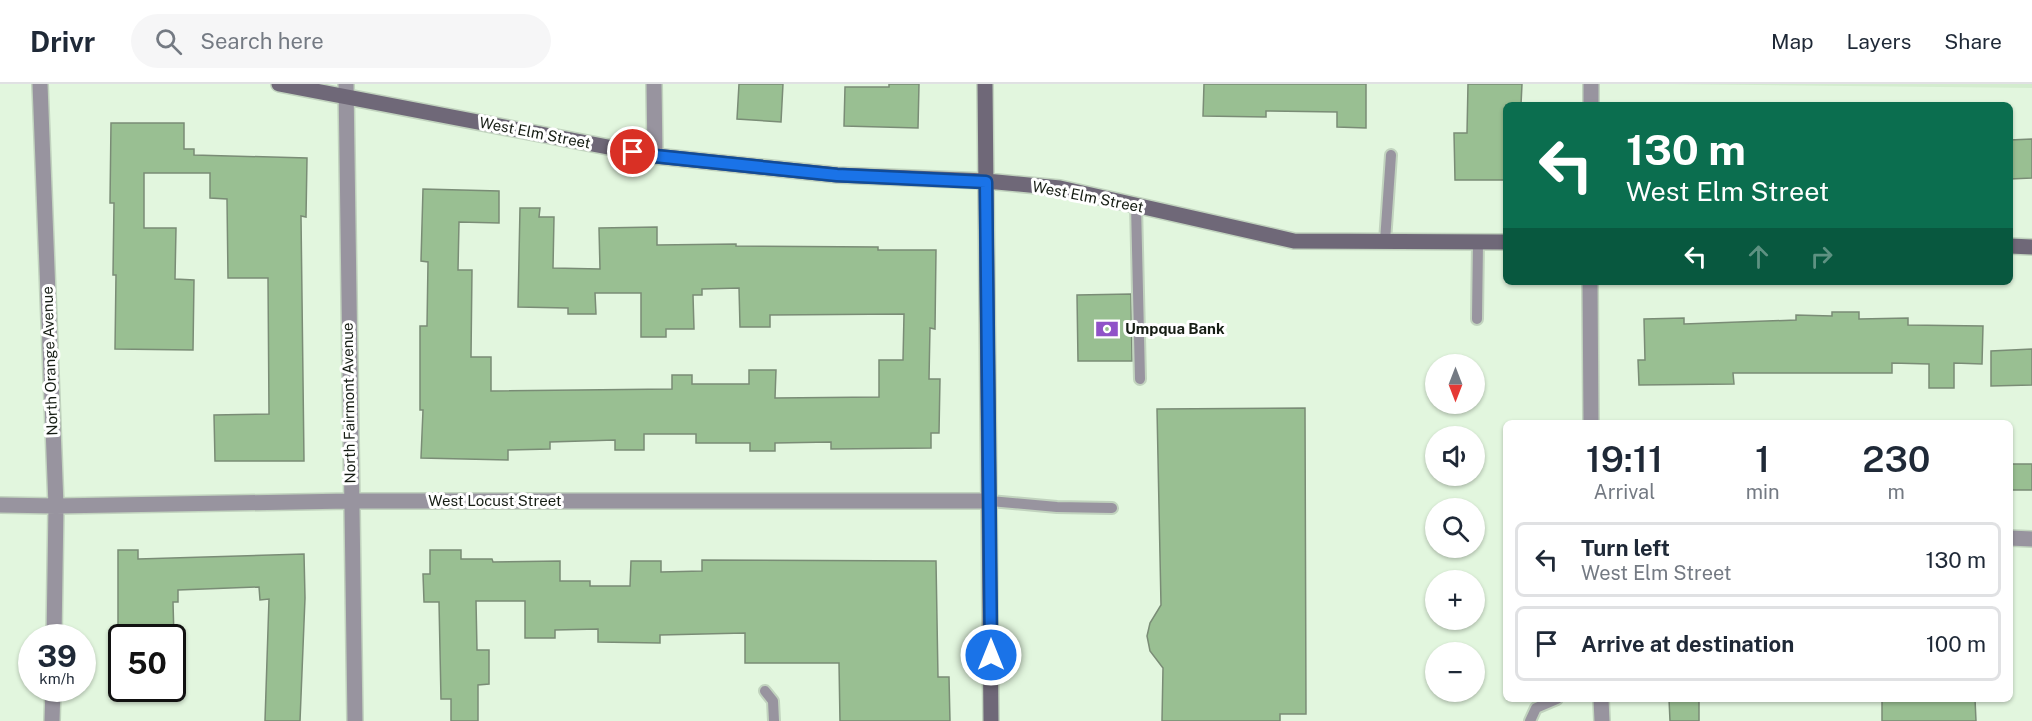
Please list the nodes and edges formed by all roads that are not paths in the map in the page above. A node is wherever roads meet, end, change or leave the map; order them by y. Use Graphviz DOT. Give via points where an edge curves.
graph roads {
  1 [pos="40,84"];
  2 [pos="279,84"];
  3 [pos="654,84"];
  4 [pos="985,84"];
  5 [pos="1592,84"];
  6 [pos="346,91"];
  7 [pos="1591,102"];
  8 [pos="1391,155"];
  9 [pos="655,156"];
  10 [pos="986,182"];
  11 [pos="1136,205"];
  12 [pos="1385,241"];
  13 [pos="1478,242"];
  14 [pos="1503,242"];
  15 [pos="2013,246"];
  16 [pos="2032,247"];
  17 [pos="1590,285"];
  18 [pos="1477,319"];
  19 [pos="1140,379"];
  20 [pos="1591,420"];
  21 [pos="351,501"];
  22 [pos="990,501"];
  23 [pos="0,505"];
  24 [pos="56,506"];
  25 [pos="1112,508"];
  26 [pos="2013,538"];
  27 [pos="2032,539"];
  28 [pos="54,624"];
  29 [pos="765,691"];
  30 [pos="53,702"];
  31 [pos="1550,702"];
  32 [pos="1601,702"];
  33 [pos="52,721"];
  34 [pos="355,721"];
  35 [pos="774,721"];
  36 [pos="991,721"];
  37 [pos="1530,721"];
  38 [pos="1602,721"];
  1 -- 24 [label="street, North Orange Avenue"];
  2 -- 6 [label="street, West Elm Street"];
  3 -- 9 [label="street"];
  4 -- 10 [label="street"];
  5 -- 7 [label="street"];
  6 -- 9 [label="street, West Elm Street"];
  6 -- 21 [label="street, North Fairmont Avenue"];
  8 -- 12 [label="lane"];
  9 -- 10 [label="street, West Elm Street" via="837,175"];
  10 -- 11 [label="street, West Elm Street" via="1060,188"];
  10 -- 22 [label="street"];
  11 -- 12 [label="street, West Elm Street" via="1294,241"];
  11 -- 19 [label="lane"];
  12 -- 13 [label="street, West Elm Street"];
  13 -- 14 [label="street, West Elm Street"];
  13 -- 18 [label="lane"];
  15 -- 16 [label="street"];
  17 -- 20 [label="street"];
  21 -- 22 [label="street, West Locust Street"];
  21 -- 24 [label="street, West Locust Street"];
  21 -- 34 [label="street, North Fairmont Avenue"];
  22 -- 25 [label="lane"];
  22 -- 36 [label="street"];
  23 -- 24 [label="street, West Locust Street"];
  24 -- 28 [label="street, North Orange Avenue"];
  26 -- 27 [label="street"];
  29 -- 35 [label="lane" via="773,701"];
  30 -- 33 [label="street"];
  31 -- 37 [label="lane" via="1536,708"];
  32 -- 38 [label="street"];
}
